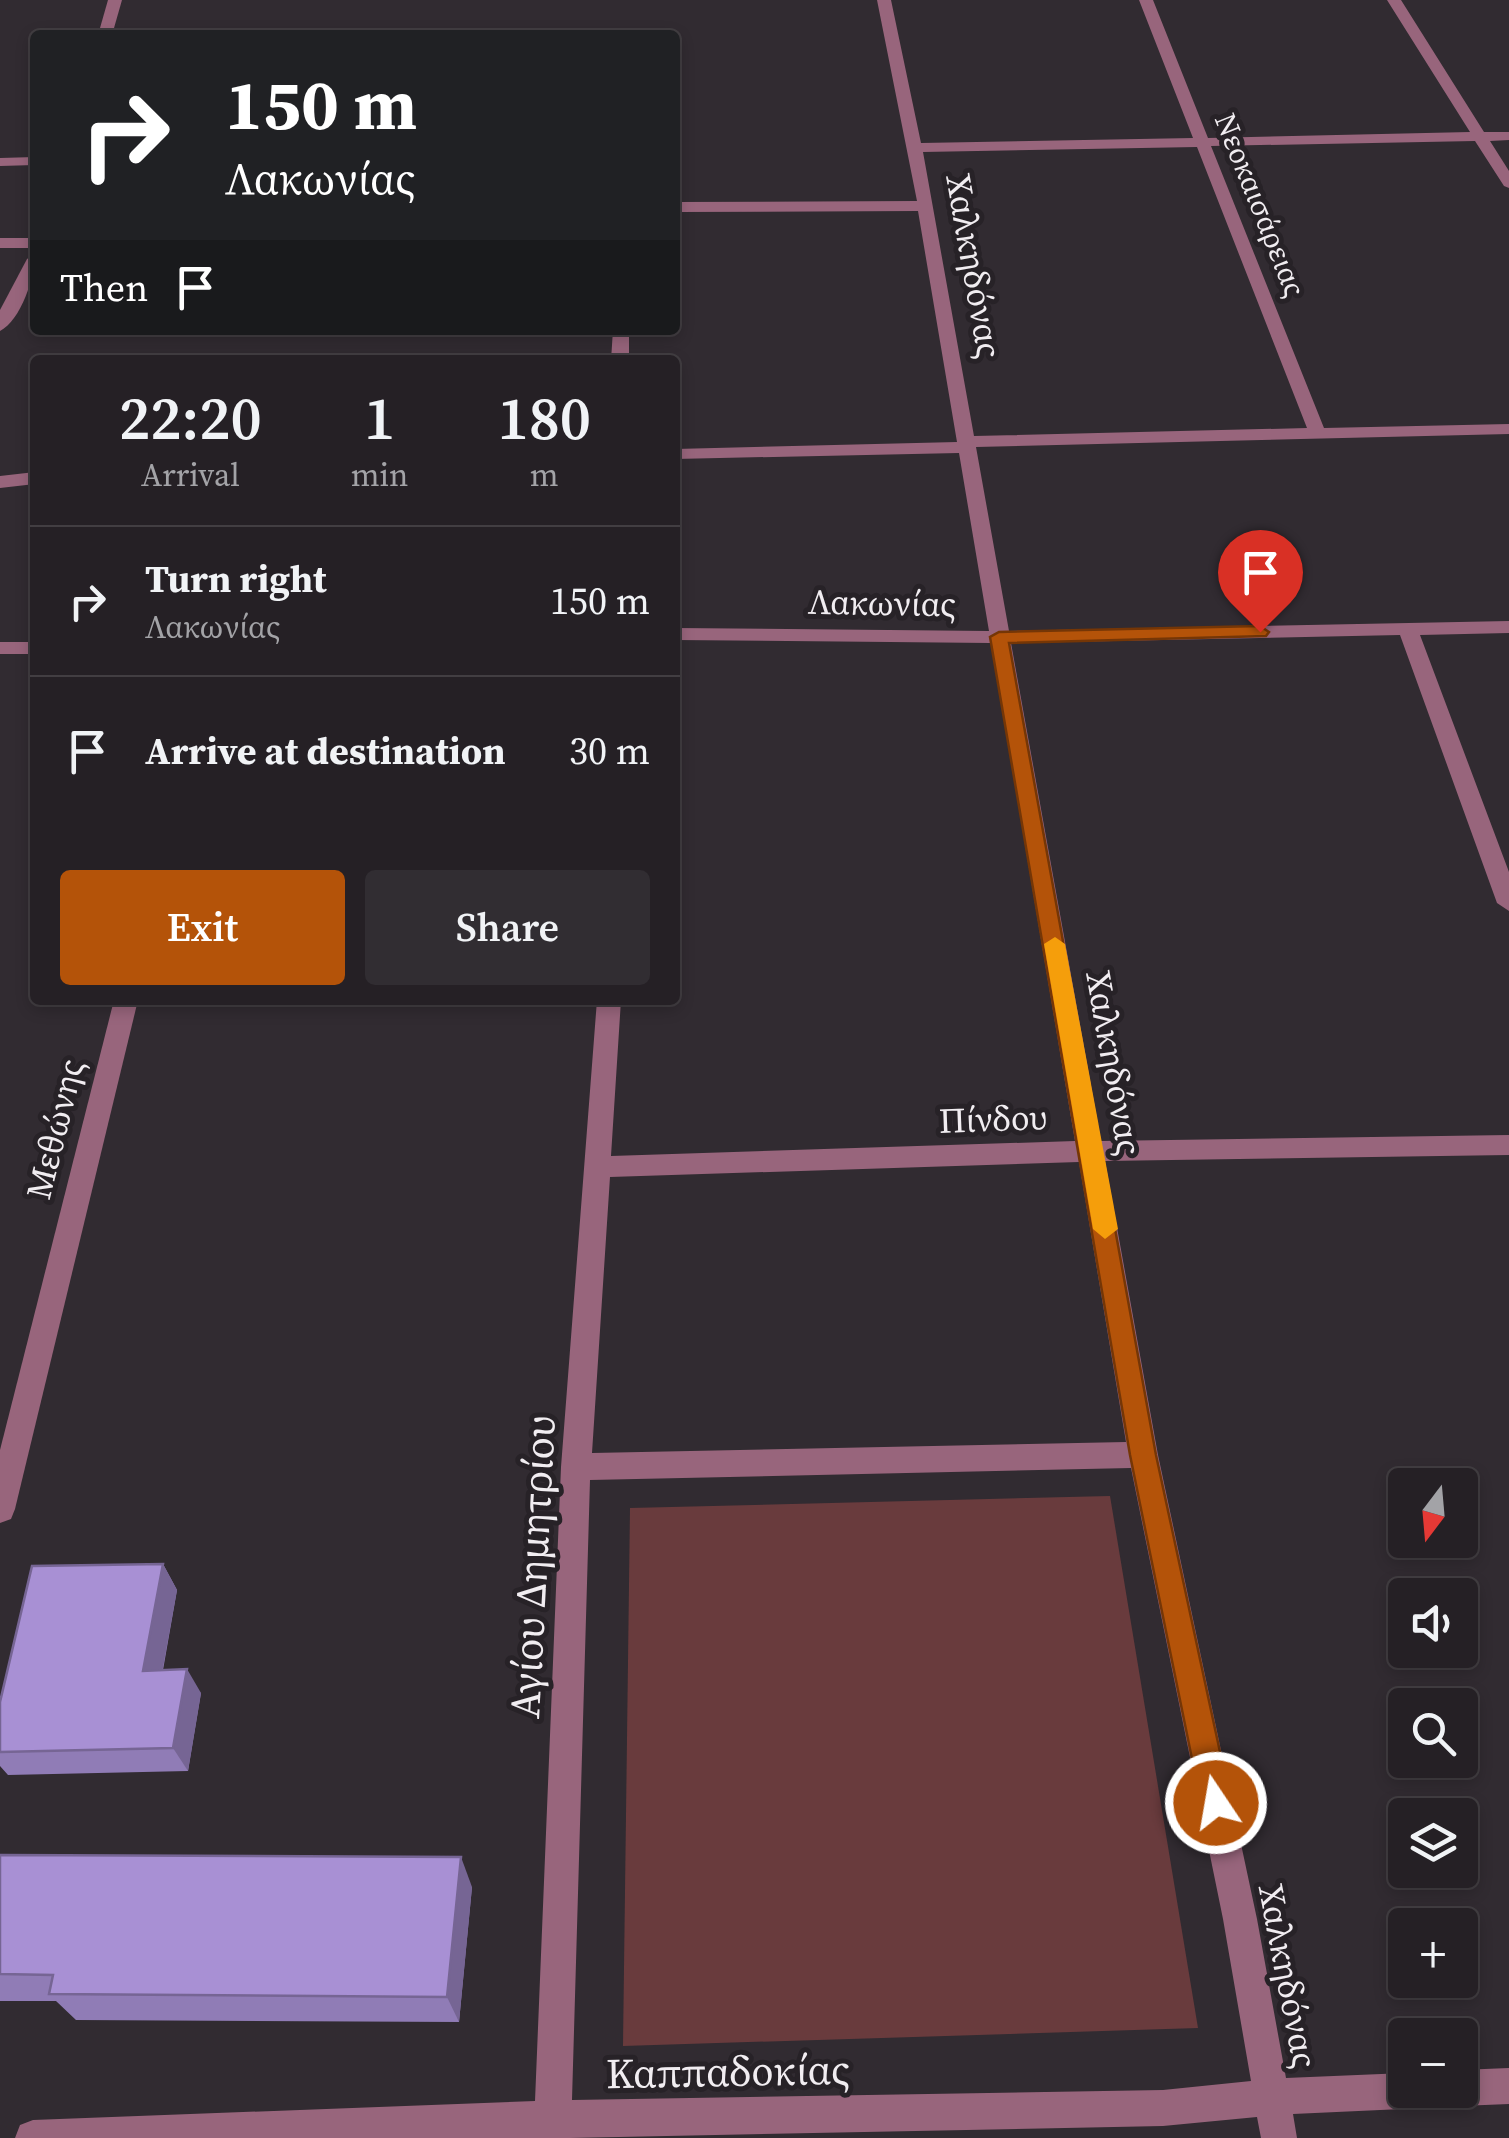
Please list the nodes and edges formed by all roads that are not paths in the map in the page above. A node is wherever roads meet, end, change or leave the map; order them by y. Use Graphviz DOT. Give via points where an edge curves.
graph roads {
  1 [pos="115,0"];
  2 [pos="884,0"];
  3 [pos="1146,0"];
  4 [pos="1394,0"];
  5 [pos="106,30"];
  6 [pos="1509,136"];
  7 [pos="1480,137"];
  8 [pos="1203,143"];
  9 [pos="915,148"];
  10 [pos="30,161"];
  11 [pos="0,162"];
  12 [pos="1509,184"];
  13 [pos="680,206"];
  14 [pos="924,206"];
  15 [pos="0,243"];
  16 [pos="30,243"];
  17 [pos="30,267"];
  18 [pos="2,318"];
  19 [pos="1509,429"];
  20 [pos="1318,432"];
  21 [pos="967,444"];
  22 [pos="680,454"];
  23 [pos="30,479"];
  24 [pos="0,482"];
  25 [pos="1509,626"];
  26 [pos="1408,629"];
  27 [pos="680,634"];
  28 [pos="999,637"];
  29 [pos="0,648"];
  30 [pos="30,648"];
  31 [pos="1509,902"];
  32 [pos="125,1005"];
  33 [pos="608,1005"];
  34 [pos="1509,1146"];
  35 [pos="1092,1151"];
  36 [pos="600,1167"];
  37 [pos="1143,1455"];
  38 [pos="576,1468"];
  39 [pos="0,1509"];
  40 [pos="1509,2086"];
  41 [pos="1478,2087"];
  42 [pos="1388,2092"];
  43 [pos="1272,2097"];
  44 [pos="553,2128"];
  45 [pos="34,2138"];
  46 [pos="1279,2138"];
  1 -- 5 [label="street"];
  2 -- 9 [label="street, Χαλκηδόνας"];
  3 -- 8 [label="street, Νεοκαισάρειας"];
  4 -- 7 [label="street"];
  6 -- 7 [label="street"];
  7 -- 8 [label="street"];
  7 -- 12 [label="street"];
  8 -- 9 [label="street"];
  8 -- 20 [label="street, Νεοκαισάρειας"];
  9 -- 14 [label="street, Χαλκηδόνας"];
  10 -- 11 [label="street"];
  13 -- 14 [label="street"];
  14 -- 21 [label="street, Χαλκηδόνας"];
  15 -- 16 [label="street"];
  17 -- 18 [label="street"];
  19 -- 20 [label="street"];
  20 -- 21 [label="street"];
  21 -- 22 [label="street"];
  21 -- 28 [label="street, Χαλκηδόνας"];
  23 -- 24 [label="street"];
  25 -- 26 [label="street, Λακωνίας"];
  26 -- 28 [label="street, Λακωνίας"];
  26 -- 31 [label="street"];
  27 -- 28 [label="street, Λακωνίας"];
  28 -- 35 [label="street, Χαλκηδόνας"];
  29 -- 30 [label="street"];
  32 -- 39 [label="street, Μεθώνης"];
  33 -- 36 [label="street, Αγίου Δημητρίου"];
  34 -- 35 [label="street, Πίνδου"];
  35 -- 36 [label="street, Πίνδου"];
  35 -- 37 [label="street, Χαλκηδόνας"];
  36 -- 38 [label="street, Αγίου Δημητρίου"];
  37 -- 38 [label="street"];
  37 -- 43 [label="street, Χαλκηδόνας"];
  38 -- 44 [label="street, Αγίου Δημητρίου"];
  40 -- 41 [label="street"];
  42 -- 43 [label="street, Καππαδοκίας"];
  43 -- 44 [label="street, Καππαδοκίας" via="1163,2108"];
  43 -- 46 [label="street, Χαλκηδόνας"];
  44 -- 45 [label="street, Καππαδοκίας"];
}
